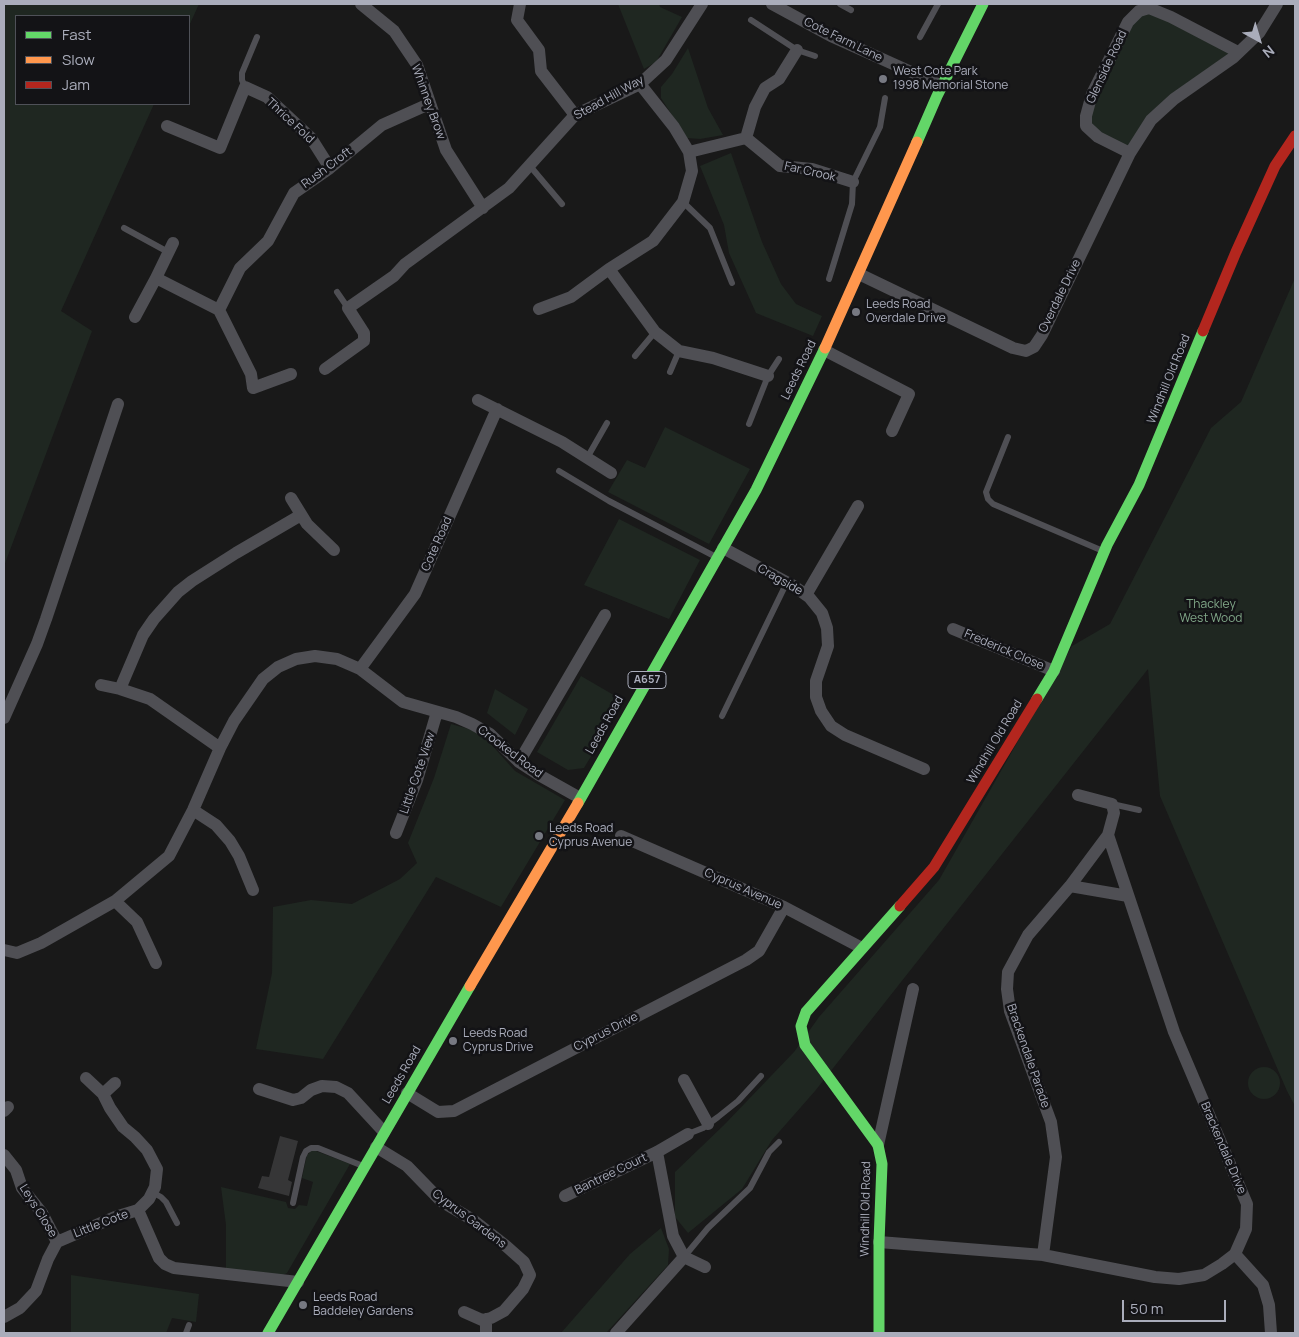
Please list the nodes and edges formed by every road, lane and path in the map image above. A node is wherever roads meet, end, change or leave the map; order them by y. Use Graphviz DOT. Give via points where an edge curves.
graph roads {
  1 [pos="362,4"];
  2 [pos="520,4"];
  3 [pos="702,4"];
  4 [pos="772,4"];
  5 [pos="840,4"];
  6 [pos="938,4"];
  7 [pos="983,4"];
  8 [pos="1276,4"];
  9 [pos="851,10"];
  10 [pos="750,20"];
  11 [pos="257,37"];
  12 [pos="920,38"];
  13 [pos="797,50"];
  14 [pos="1238,52"];
  15 [pos="815,56"];
  16 [pos="640,84"];
  17 [pos="942,86"];
  18 [pos="245,87"];
  19 [pos="885,98"];
  20 [pos="430,104"];
  21 [pos="575,115"];
  22 [pos="168,126"];
  23 [pos="1295,136"];
  24 [pos="746,138"];
  25 [pos="690,152"];
  26 [pos="1130,152"];
  27 [pos="530,166"];
  28 [pos="330,168"];
  29 [pos="853,182"];
  30 [pos="683,202"];
  31 [pos="562,204"];
  32 [pos="483,208"];
  33 [pos="124,228"];
  34 [pos="171,248"];
  35 [pos="609,269"];
  36 [pos="859,274"];
  37 [pos="156,278"];
  38 [pos="829,280"];
  39 [pos="732,283"];
  40 [pos="337,292"];
  41 [pos="348,308"];
  42 [pos="219,310"];
  43 [pos="539,310"];
  44 [pos="135,317"];
  45 [pos="655,332"];
  46 [pos="824,350"];
  47 [pos="679,351"];
  48 [pos="635,356"];
  49 [pos="779,359"];
  50 [pos="325,369"];
  51 [pos="670,372"];
  52 [pos="292,374"];
  53 [pos="768,376"];
  54 [pos="478,400"];
  55 [pos="118,404"];
  56 [pos="497,409"];
  57 [pos="607,423"];
  58 [pos="749,424"];
  59 [pos="892,431"];
  60 [pos="1008,437"];
  61 [pos="587,458"];
  62 [pos="559,471"];
  63 [pos="611,472"];
  64 [pos="291,498"];
  65 [pos="858,506"];
  66 [pos="301,514"];
  67 [pos="334,550"];
  68 [pos="1104,552"];
  69 [pos="720,553"];
  70 [pos="786,582"];
  71 [pos="806,595"];
  72 [pos="605,615"];
  73 [pos="953,629"];
  74 [pos="360,669"];
  75 [pos="1054,671"];
  76 [pos="101,685"];
  77 [pos="120,689"];
  78 [pos="437,712"];
  79 [pos="722,716"];
  80 [pos="4,718"];
  81 [pos="220,748"];
  82 [pos="519,762"];
  83 [pos="924,769"];
  84 [pos="1078,795"];
  85 [pos="580,798"];
  86 [pos="1112,804"];
  87 [pos="193,810"];
  88 [pos="1139,810"];
  89 [pos="396,833"];
  90 [pos="1108,835"];
  91 [pos="621,836"];
  92 [pos="1070,886"];
  93 [pos="253,890"];
  94 [pos="1128,896"];
  95 [pos="115,901"];
  96 [pos="784,907"];
  97 [pos="862,948"];
  98 [pos="4,950"];
  99 [pos="156,964"];
  100 [pos="913,989"];
  101 [pos="761,1076"];
  102 [pos="86,1078"];
  103 [pos="684,1080"];
  104 [pos="115,1083"];
  105 [pos="259,1089"];
  106 [pos="407,1093"];
  107 [pos="102,1094"];
  108 [pos="708,1124"];
  109 [pos="384,1132"];
  110 [pos="688,1134"];
  111 [pos="779,1142"];
  112 [pos="878,1145"];
  113 [pos="376,1147"];
  114 [pos="657,1152"];
  115 [pos="4,1155"];
  116 [pos="365,1166"];
  117 [pos="152,1192"];
  118 [pos="565,1196"];
  119 [pos="293,1203"];
  120 [pos="138,1210"];
  121 [pos="177,1222"];
  122 [pos="57,1242"];
  123 [pos="879,1242"];
  124 [pos="1235,1254"];
  125 [pos="1043,1255"];
  126 [pos="684,1257"];
  127 [pos="705,1267"];
  128 [pos="298,1282"];
  129 [pos="464,1312"];
  130 [pos="4,1317"];
  131 [pos="486,1319"];
  132 [pos="189,1325"];
  133 [pos="186,1333"];
  134 [pos="268,1333"];
  135 [pos="486,1333"];
  136 [pos="616,1333"];
  137 [pos="879,1333"];
  138 [pos="1271,1333"];
  1 -- 20 [label="street, Whinney Brow" via="399,38 417,65"];
  2 -- 21 [label="street" via="517,20 538,50 541,71"];
  3 -- 16 [label="street, Stead Hill Way" via="666,60"];
  4 -- 17 [label="street, Cote Farm Lane" via="831,36"];
  5 -- 9 [label="lane"];
  6 -- 12 [label="lane"];
  7 -- 17 [label="main road, Leeds Road / A657"];
  8 -- 14 [label="street" via="1259,33"];
  10 -- 13 [label="lane"];
  11 -- 18 [label="lane" via="242,73"];
  13 -- 15 [label="lane"];
  13 -- 24 [label="street" via="779,79 765,88 755,107"];
  14 -- 26 [label="street" via="1174,99 1152,120"];
  14 -- 26 [label="street, Glenside Road" via="1170,17 1148,8 1139,11 1128,22 1092,94 1086,116 1086,126 1098,137"];
  16 -- 21 [label="street, Stead Hill Way"];
  16 -- 25 [label="street"];
  17 -- 36 [label="main road, Leeds Road / A657"];
  18 -- 22 [label="street" via="220,148"];
  18 -- 28 [label="street, Thrice Fold" via="267,97 311,138"];
  19 -- 29 [label="lane, Far Crook" via="880,127"];
  20 -- 28 [label="street, Rush Croft" via="382,125"];
  20 -- 32 [label="street, Whinney Brow" via="446,150"];
  21 -- 27 [label="street, Stead Hill Way"];
  23 -- 68 [label="main road, Windhill Old Road" via="1275,166 1139,486"];
  24 -- 25 [label="street"];
  24 -- 29 [label="street, Far Crook" via="780,166 812,169"];
  25 -- 30 [label="street" via="692,171"];
  26 -- 36 [label="street, Overdale Drive" via="1042,335 1034,347 1026,351 1013,348"];
  27 -- 31 [label="lane"];
  27 -- 32 [label="street, Stead Hill Way"];
  28 -- 42 [label="street, Rush Croft" via="294,193 268,241 240,268"];
  29 -- 38 [label="lane, Far Crook" via="852,204"];
  30 -- 35 [label="street" via="653,241"];
  30 -- 39 [label="lane" via="710,228"];
  32 -- 41 [label="street, Stead Hill Way"];
  33 -- 34 [label="lane"];
  34 -- 37 [label="street"];
  35 -- 43 [label="street" via="571,297"];
  35 -- 45 [label="street"];
  36 -- 46 [label="main road, Leeds Road / A657"];
  37 -- 42 [label="street"];
  37 -- 44 [label="street"];
  40 -- 41 [label="lane"];
  41 -- 50 [label="street" via="364,333 364,341"];
  42 -- 52 [label="street" via="251,374 253,388"];
  45 -- 47 [label="street"];
  45 -- 48 [label="lane"];
  46 -- 59 [label="street" via="909,394"];
  46 -- 69 [label="main road, Leeds Road / A657" via="756,490"];
  47 -- 51 [label="lane"];
  47 -- 53 [label="street"];
  49 -- 53 [label="lane"];
  53 -- 58 [label="lane"];
  54 -- 56 [label="street"];
  55 -- 80 [label="street" via="37,644"];
  56 -- 61 [label="street"];
  56 -- 74 [label="street, Cote Road" via="415,594"];
  57 -- 61 [label="lane"];
  60 -- 68 [label="lane" via="986,492 988,499"];
  61 -- 63 [label="street"];
  62 -- 69 [label="lane" via="609,501"];
  64 -- 66 [label="street"];
  65 -- 71 [label="street"];
  66 -- 67 [label="street"];
  66 -- 77 [label="street" via="178,592 143,635"];
  68 -- 75 [label="main road, Windhill Old Road"];
  69 -- 70 [label="street, Cragside"];
  69 -- 85 [label="main road, Leeds Road / A657"];
  70 -- 71 [label="street, Cragside"];
  70 -- 79 [label="lane"];
  71 -- 83 [label="street, Cragside" via="822,613 827,628 828,646 816,681 816,697 821,711 832,726 845,735"];
  72 -- 82 [label="street"];
  73 -- 75 [label="street, Frederick Close"];
  74 -- 78 [label="street, Crooked Road" via="403,702"];
  74 -- 81 [label="street, Crooked Road" via="337,659 315,656 296,659 278,667 257,686"];
  75 -- 97 [label="main road, Windhill Old Road" via="934,867"];
  76 -- 77 [label="street"];
  77 -- 81 [label="street" via="158,703"];
  78 -- 82 [label="street, Crooked Road" via="456,717 490,734"];
  78 -- 89 [label="street, Little Cote View" via="418,780"];
  81 -- 87 [label="street, Crooked Road"];
  82 -- 85 [label="street, Crooked Road"];
  84 -- 86 [label="street"];
  85 -- 106 [label="main road, Leeds Road / A657"];
  86 -- 88 [label="lane"];
  86 -- 90 [label="street, Brackendale Parade" via="1114,813"];
  87 -- 93 [label="street" via="216,825 230,841 240,856"];
  87 -- 95 [label="street, Crooked Road" via="168,856"];
  90 -- 92 [label="street, Brackendale Parade"];
  90 -- 94 [label="street, Brackendale Drive"];
  91 -- 96 [label="street, Cyprus Avenue"];
  92 -- 94 [label="street"];
  92 -- 125 [label="street, Brackendale Parade" via="1028,935 1008,972 1010,1011 1051,1122 1056,1158"];
  94 -- 124 [label="street, Brackendale Drive" via="1174,1032 1247,1204 1246,1229"];
  95 -- 98 [label="street, Crooked Road" via="26,951"];
  95 -- 99 [label="street" via="137,922"];
  96 -- 97 [label="street, Cyprus Avenue"];
  96 -- 106 [label="street, Cyprus Drive" via="759,951 746,960 454,1111 438,1112"];
  97 -- 112 [label="main road, Windhill Old Road" via="806,1012 801,1026 805,1045"];
  100 -- 112 [label="street"];
  101 -- 108 [label="lane" via="738,1101"];
  102 -- 107 [label="street, Little Cote"];
  103 -- 108 [label="street"];
  104 -- 107 [label="street"];
  105 -- 109 [label="street" via="294,1100 322,1086 336,1087 348,1093"];
  106 -- 109 [label="main road, Leeds Road / A657"];
  107 -- 117 [label="street, Little Cote" via="124,1128 147,1150 157,1170"];
  108 -- 110 [label="lane"];
  109 -- 113 [label="main road, Leeds Road / A657"];
  110 -- 114 [label="street, Bantree Court"];
  111 -- 126 [label="lane" via="768,1152 750,1188 708,1228"];
  112 -- 123 [label="main road, Windhill Old Road" via="882,1164"];
  113 -- 116 [label="main road, Leeds Road / A657"];
  113 -- 131 [label="street, Cyprus Gardens" via="407,1166 441,1201 473,1220 524,1262 530,1275 523,1289 504,1311"];
  114 -- 118 [label="street, Bantree Court"];
  114 -- 126 [label="street, Bantree Court" via="673,1236"];
  115 -- 122 [label="street, Leys Close"];
  116 -- 119 [label="lane" via="311,1148 303,1157"];
  116 -- 128 [label="main road, Leeds Road / A657"];
  117 -- 120 [label="street, Little Cote"];
  117 -- 121 [label="lane" via="166,1202"];
  120 -- 122 [label="street, Little Cote" via="115,1216"];
  120 -- 128 [label="street" via="159,1258 165,1264 174,1268"];
  122 -- 130 [label="street, Little Cote" via="36,1291 20,1308"];
  123 -- 125 [label="street"];
  123 -- 137 [label="main road, Windhill Old Road"];
  124 -- 125 [label="street" via="1204,1275 1180,1279"];
  124 -- 138 [label="street" via="1263,1285 1269,1305"];
  126 -- 127 [label="street"];
  126 -- 136 [label="street"];
  128 -- 134 [label="main road, Leeds Road / A657"];
  129 -- 131 [label="street"];
  131 -- 135 [label="street"];
  132 -- 133 [label="lane"];
}
